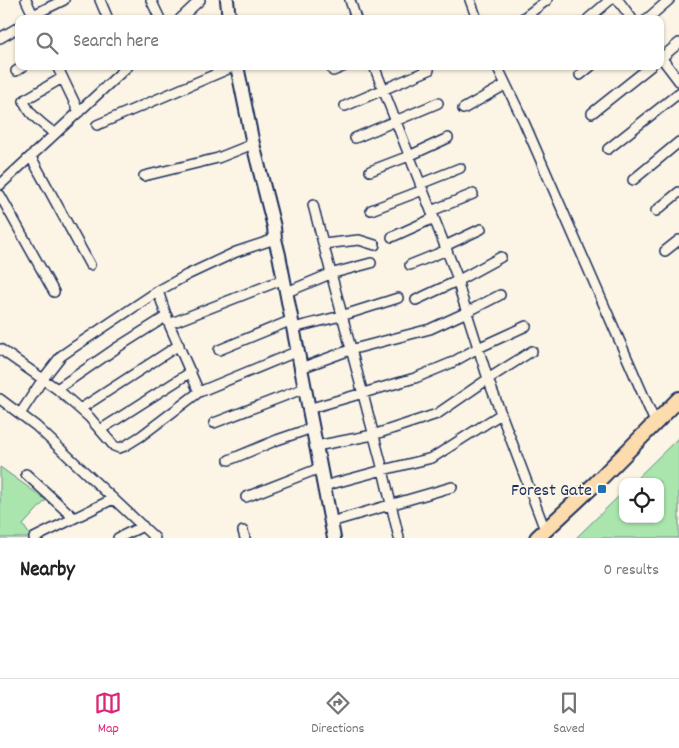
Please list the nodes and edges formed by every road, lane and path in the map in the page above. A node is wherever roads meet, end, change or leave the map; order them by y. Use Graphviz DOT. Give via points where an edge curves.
graph roads {
  1 [pos="26,0"];
  2 [pos="64,0"];
  3 [pos="100,0"];
  4 [pos="151,0"];
  5 [pos="200,0"];
  6 [pos="227,0"];
  7 [pos="350,0"];
  8 [pos="470,0"];
  9 [pos="547,0"];
  10 [pos="610,0"];
  11 [pos="618,0"];
  12 [pos="670,0"];
  13 [pos="33,15"];
  14 [pos="39,15"];
  15 [pos="106,15"];
  16 [pos="158,15"];
  17 [pos="184,15"];
  18 [pos="229,15"];
  19 [pos="355,15"];
  20 [pos="476,15"];
  21 [pos="527,15"];
  22 [pos="593,15"];
  23 [pos="629,15"];
  24 [pos="652,15"];
  25 [pos="15,29"];
  26 [pos="0,38"];
  27 [pos="679,43"];
  28 [pos="664,56"];
  29 [pos="664,62"];
  30 [pos="59,70"];
  31 [pos="124,70"];
  32 [pos="227,70"];
  33 [pos="237,70"];
  34 [pos="376,70"];
  35 [pos="429,70"];
  36 [pos="499,70"];
  37 [pos="586,70"];
  38 [pos="646,70"];
  39 [pos="580,75"];
  40 [pos="62,78"];
  41 [pos="679,81"];
  42 [pos="506,85"];
  43 [pos="383,90"];
  44 [pos="679,92"];
  45 [pos="438,103"];
  46 [pos="345,106"];
  47 [pos="463,109"];
  48 [pos="79,112"];
  49 [pos="592,113"];
  50 [pos="396,122"];
  51 [pos="97,125"];
  52 [pos="55,134"];
  53 [pos="355,138"];
  54 [pos="448,138"];
  55 [pos="679,142"];
  56 [pos="253,144"];
  57 [pos="608,150"];
  58 [pos="409,156"];
  59 [pos="31,157"];
  60 [pos="460,168"];
  61 [pos="370,171"];
  62 [pos="144,176"];
  63 [pos="633,180"];
  64 [pos="0,185"];
  65 [pos="421,187"];
  66 [pos="679,192"];
  67 [pos="473,194"];
  68 [pos="0,195"];
  69 [pos="312,205"];
  70 [pos="371,210"];
  71 [pos="656,211"];
  72 [pos="432,215"];
  73 [pos="481,229"];
  74 [pos="392,236"];
  75 [pos="275,239"];
  76 [pos="679,240"];
  77 [pos="323,244"];
  78 [pos="375,245"];
  79 [pos="446,248"];
  80 [pos="665,251"];
  81 [pos="501,256"];
  82 [pos="371,263"];
  83 [pos="90,265"];
  84 [pos="410,265"];
  85 [pos="330,274"];
  86 [pos="284,279"];
  87 [pos="457,281"];
  88 [pos="158,291"];
  89 [pos="54,292"];
  90 [pos="287,292"];
  91 [pos="500,295"];
  92 [pos="398,298"];
  93 [pos="416,300"];
  94 [pos="467,312"];
  95 [pos="341,316"];
  96 [pos="168,320"];
  97 [pos="293,324"];
  98 [pos="526,326"];
  99 [pos="179,345"];
  100 [pos="478,348"];
  101 [pos="0,349"];
  102 [pos="219,350"];
  103 [pos="350,350"];
  104 [pos="298,351"];
  105 [pos="532,351"];
  106 [pos="301,368"];
  107 [pos="191,372"];
  108 [pos="488,378"];
  109 [pos="43,379"];
  110 [pos="305,388"];
  111 [pos="57,390"];
  112 [pos="199,392"];
  113 [pos="362,393"];
  114 [pos="0,399"];
  115 [pos="679,399"];
  116 [pos="80,409"];
  117 [pos="308,409"];
  118 [pos="679,411"];
  119 [pos="20,414"];
  120 [pos="501,414"];
  121 [pos="655,422"];
  122 [pos="214,423"];
  123 [pos="312,428"];
  124 [pos="100,430"];
  125 [pos="373,435"];
  126 [pos="316,446"];
  127 [pos="229,460"];
  128 [pos="320,468"];
  129 [pos="382,470"];
  130 [pos="26,474"];
  131 [pos="324,486"];
  132 [pos="452,487"];
  133 [pos="246,496"];
  134 [pos="113,499"];
  135 [pos="391,505"];
  136 [pos="74,518"];
  137 [pos="331,522"];
  138 [pos="143,526"];
  139 [pos="544,535"];
  140 [pos="34,538"];
  141 [pos="118,538"];
  142 [pos="155,538"];
  143 [pos="334,538"];
  144 [pos="399,538"];
  1 -- 13 [label="street"];
  2 -- 14 [label="street"];
  3 -- 15 [label="street"];
  4 -- 16 [label="street"];
  5 -- 17 [label="street"];
  6 -- 18 [label="street"];
  7 -- 19 [label="street"];
  8 -- 20 [label="street"];
  9 -- 21 [label="street"];
  10 -- 22 [label="street"];
  11 -- 23 [label="street"];
  12 -- 24 [label="street"];
  25 -- 26 [label="street"];
  27 -- 28 [label="street"];
  29 -- 41 [label="street"];
  30 -- 40 [label="street"];
  31 -- 48 [label="street"];
  32 -- 51 [label="street"];
  33 -- 56 [label="street"];
  34 -- 43 [label="street"];
  35 -- 43 [label="street"];
  36 -- 42 [label="street"];
  37 -- 39 [label="street"];
  38 -- 49 [label="street"];
  40 -- 48 [label="street"];
  40 -- 52 [label="street" via="24,101 33,115"];
  42 -- 47 [label="street"];
  42 -- 121 [label="street"];
  43 -- 46 [label="street"];
  43 -- 50 [label="street"];
  44 -- 57 [label="street"];
  45 -- 50 [label="street"];
  48 -- 52 [label="street"];
  50 -- 53 [label="street"];
  50 -- 58 [label="street"];
  52 -- 59 [label="street"];
  54 -- 58 [label="street"];
  55 -- 63 [label="street"];
  56 -- 62 [label="street" via="218,158"];
  56 -- 75 [label="street"];
  58 -- 61 [label="street"];
  58 -- 65 [label="street"];
  59 -- 64 [label="street"];
  59 -- 83 [label="street"];
  60 -- 65 [label="street"];
  65 -- 70 [label="street"];
  65 -- 72 [label="street"];
  66 -- 71 [label="street"];
  67 -- 72 [label="street"];
  68 -- 89 [label="street"];
  69 -- 77 [label="street"];
  72 -- 74 [label="street"];
  72 -- 79 [label="street"];
  73 -- 79 [label="street"];
  75 -- 86 [label="street"];
  75 -- 88 [label="street" via="236,252"];
  76 -- 80 [label="street"];
  77 -- 78 [label="street" via="359,240"];
  77 -- 85 [label="street"];
  79 -- 84 [label="street"];
  79 -- 87 [label="street"];
  81 -- 87 [label="street"];
  82 -- 85 [label="street"];
  85 -- 90 [label="street"];
  85 -- 95 [label="street"];
  86 -- 90 [label="street"];
  86 -- 96 [label="street"];
  87 -- 93 [label="street"];
  87 -- 94 [label="street"];
  88 -- 96 [label="street"];
  88 -- 109 [label="street" via="61,356"];
  90 -- 97 [label="street"];
  91 -- 94 [label="street"];
  92 -- 95 [label="street"];
  94 -- 100 [label="street"];
  94 -- 103 [label="street" via="430,329"];
  95 -- 97 [label="street"];
  95 -- 103 [label="street"];
  96 -- 99 [label="street"];
  96 -- 111 [label="street" via="118,347"];
  97 -- 102 [label="street"];
  97 -- 104 [label="street"];
  98 -- 100 [label="street"];
  99 -- 107 [label="street"];
  99 -- 116 [label="street"];
  100 -- 108 [label="street"];
  100 -- 113 [label="street" via="414,378"];
  101 -- 109 [label="street"];
  103 -- 106 [label="street"];
  103 -- 113 [label="street"];
  104 -- 106 [label="street"];
  104 -- 112 [label="street"];
  105 -- 108 [label="street"];
  106 -- 110 [label="street"];
  107 -- 112 [label="street"];
  107 -- 124 [label="street"];
  108 -- 120 [label="street"];
  108 -- 125 [label="street" via="437,414"];
  109 -- 111 [label="street"];
  109 -- 119 [label="street"];
  110 -- 117 [label="street"];
  110 -- 122 [label="street"];
  111 -- 116 [label="street"];
  112 -- 124 [label="street" via="124,446 114,446"];
  113 -- 117 [label="street"];
  113 -- 125 [label="street"];
  114 -- 119 [label="street"];
  115 -- 121 [label="main road"];
  116 -- 124 [label="street"];
  117 -- 123 [label="street"];
  118 -- 139 [label="main road" via="602,489"];
  119 -- 134 [label="street"];
  120 -- 129 [label="street" via="432,458"];
  120 -- 139 [label="street"];
  121 -- 139 [label="main road"];
  123 -- 126 [label="street"];
  123 -- 127 [label="street"];
  125 -- 126 [label="street"];
  125 -- 129 [label="street"];
  126 -- 128 [label="street"];
  128 -- 131 [label="street"];
  128 -- 133 [label="street"];
  129 -- 131 [label="street"];
  129 -- 135 [label="street"];
  130 -- 136 [label="street"];
  131 -- 137 [label="street"];
  132 -- 135 [label="street"];
  134 -- 136 [label="street"];
  134 -- 138 [label="street"];
  135 -- 137 [label="street"];
  135 -- 144 [label="street"];
  136 -- 140 [label="street"];
  137 -- 143 [label="street"];
  138 -- 141 [label="street"];
  138 -- 142 [label="street"];
}
